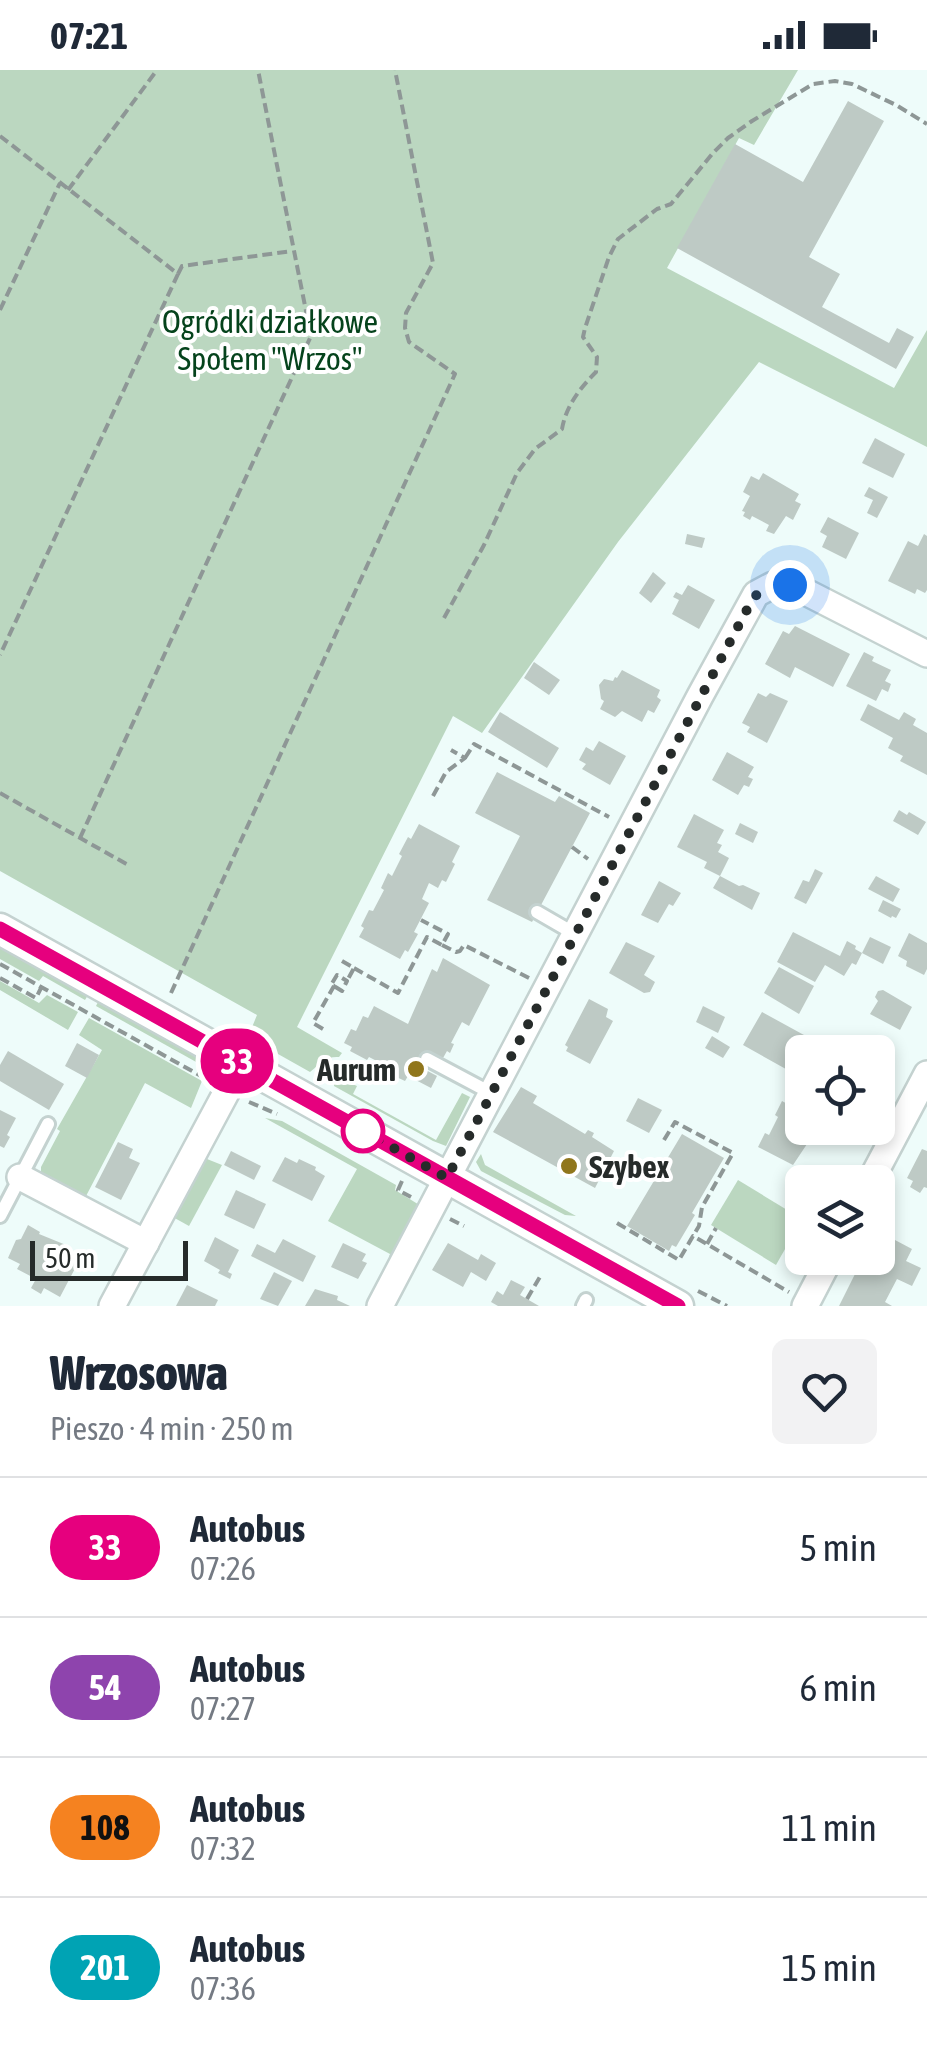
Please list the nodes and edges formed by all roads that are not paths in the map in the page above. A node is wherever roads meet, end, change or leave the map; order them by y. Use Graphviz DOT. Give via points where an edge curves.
graph roads {
  1 [pos="927,654"];
  2 [pos="537,912"];
  3 [pos="0,928"];
  4 [pos="575,934"];
  5 [pos="426,1060"];
  6 [pos="242,1063"];
  7 [pos="927,1074"];
  8 [pos="491,1093"];
  9 [pos="48,1124"];
  10 [pos="879,1165"];
  11 [pos="20,1177"];
  12 [pos="447,1178"];
  13 [pos="0,1216"];
  14 [pos="146,1242"];
  15 [pos="817,1275"];
  16 [pos="799,1300"];
  17 [pos="112,1306"];
  18 [pos="380,1306"];
  19 [pos="678,1306"];
  1 -- 4 [label="street" via="794,586 759,591"];
  2 -- 4 [label="lane"];
  3 -- 6 [label="street"];
  4 -- 8 [label="street"];
  5 -- 8 [label="lane"];
  6 -- 12 [label="street"];
  6 -- 14 [label="street"];
  7 -- 10 [label="street"];
  8 -- 12 [label="street"];
  9 -- 11 [label="lane"];
  11 -- 13 [label="lane"];
  11 -- 14 [label="street"];
  12 -- 18 [label="street"];
  12 -- 19 [label="street"];
  14 -- 17 [label="street"];
  15 -- 16 [label="street"];
}
